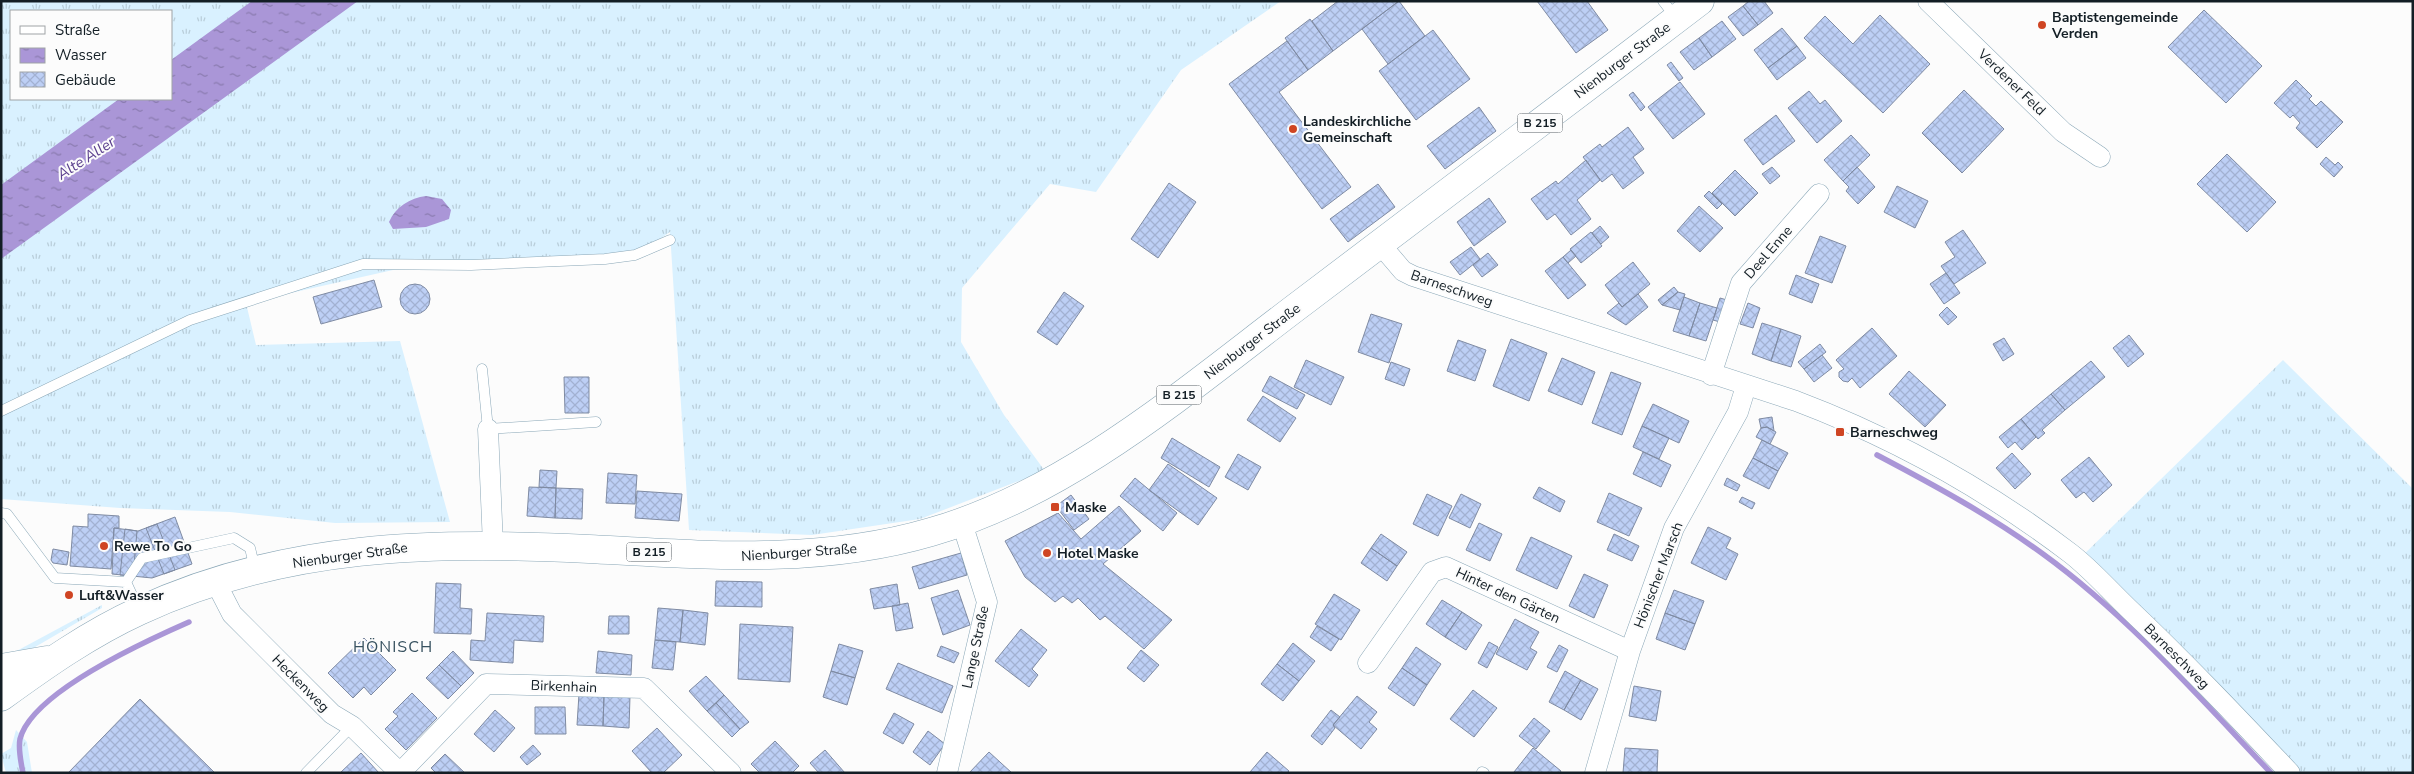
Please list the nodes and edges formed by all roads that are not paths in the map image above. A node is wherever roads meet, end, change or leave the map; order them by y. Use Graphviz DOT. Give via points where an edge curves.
graph roads {
  1 [pos="1700,1"];
  2 [pos="1928,1"];
  3 [pos="1670,10"];
  4 [pos="2100,158"];
  5 [pos="1819,194"];
  6 [pos="670,240"];
  7 [pos="1380,244"];
  8 [pos="482,369"];
  9 [pos="1711,375"];
  10 [pos="1746,386"];
  11 [pos="1,411"];
  12 [pos="596,422"];
  13 [pos="488,429"];
  14 [pos="1,513"];
  15 [pos="962,522"];
  16 [pos="493,545"];
  17 [pos="256,570"];
  18 [pos="215,581"];
  19 [pos="126,582"];
  20 [pos="139,611"];
  21 [pos="1630,651"];
  22 [pos="53,659"];
  23 [pos="1368,663"];
  24 [pos="1,668"];
  25 [pos="1,697"];
  26 [pos="352,726"];
  27 [pos="306,773"];
  28 [pos="400,773"];
  29 [pos="732,773"];
  30 [pos="947,773"];
  31 [pos="1595,773"];
  32 [pos="2290,773"];
  1 -- 3 [label="main road, Nienburger Straße / B 215"];
  2 -- 4 [label="street, Verdener Feld" via="2063,132"];
  3 -- 7 [label="main road, Nienburger Straße / B 215"];
  5 -- 9 [label="street, Deel Enne" via="1741,283"];
  6 -- 11 [label="lane" via="635,255 605,259 471,265 363,264 190,320"];
  7 -- 9 [label="street, Barneschweg" via="1403,272 1413,276"];
  7 -- 15 [label="main road, Nienburger Straße / B 215" via="1121,437 1012,501"];
  8 -- 13 [label="lane"];
  9 -- 10 [label="street, Barneschweg"];
  10 -- 21 [label="street, Hönischer Marsch" via="1738,412 1674,528"];
  10 -- 32 [label="street, Barneschweg" via="1796,401 1879,435 2007,509 2071,554 2177,655"];
  12 -- 13 [label="lane"];
  13 -- 16 [label="street"];
  14 -- 19 [label="lane" via="7,514 55,578"];
  15 -- 16 [label="main road, Nienburger Straße / B 215" via="896,542 854,550 774,556"];
  15 -- 30 [label="street, Lange Straße" via="986,602"];
  16 -- 17 [label="main road, Nienburger Straße / B 215" via="388,547"];
  17 -- 18 [label="main road, Nienburger Straße / B 215"];
  17 -- 19 [label="lane" via="250,548 234,538 142,558"];
  18 -- 20 [label="main road, Nienburger Straße / B 215"];
  18 -- 26 [label="street, Heckenweg" via="232,614 332,714"];
  19 -- 20 [label="lane"];
  20 -- 22 [label="main road, Nienburger Straße / B 215"];
  21 -- 23 [label="street, Hinter den Gärten" via="1446,567 1432,572"];
  21 -- 31 [label="street, Hönischer Marsch"];
  22 -- 24 [label="main road"];
  22 -- 25 [label="main road, Nienburger Straße / B 215"];
  26 -- 27 [label="lane"];
  26 -- 28 [label="street, Heckenweg"];
  28 -- 29 [label="street, Birkenhain" via="486,684 644,688"];
}
